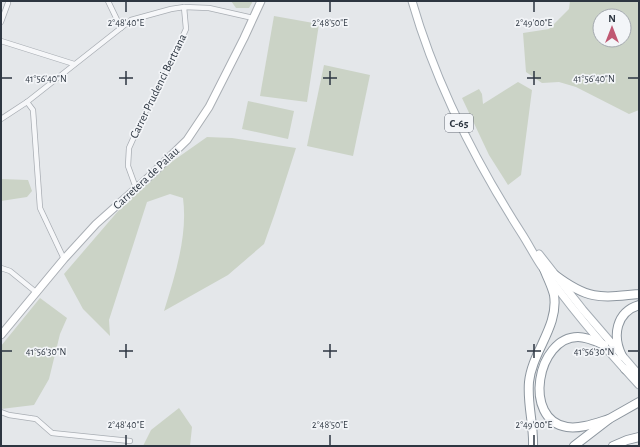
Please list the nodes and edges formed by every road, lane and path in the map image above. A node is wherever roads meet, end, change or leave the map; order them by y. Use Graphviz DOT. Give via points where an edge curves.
graph roads {
  1 [pos="108,1"];
  2 [pos="261,1"];
  3 [pos="412,1"];
  4 [pos="8,3"];
  5 [pos="184,7"];
  6 [pos="253,18"];
  7 [pos="1,22"];
  8 [pos="121,28"];
  9 [pos="1,41"];
  10 [pos="74,64"];
  11 [pos="27,102"];
  12 [pos="1,119"];
  13 [pos="136,188"];
  14 [pos="523,236"];
  15 [pos="64,259"];
  16 [pos="1,268"];
  17 [pos="544,269"];
  18 [pos="555,275"];
  19 [pos="37,293"];
  20 [pos="639,294"];
  21 [pos="639,305"];
  22 [pos="1,335"];
  23 [pos="604,345"];
  24 [pos="622,356"];
  25 [pos="625,369"];
  26 [pos="639,375"];
  27 [pos="639,380"];
  28 [pos="639,385"];
  29 [pos="639,402"];
  30 [pos="1,412"];
  31 [pos="609,419"];
  32 [pos="639,437"];
  33 [pos="130,441"];
  34 [pos="533,446"];
  35 [pos="574,446"];
  36 [pos="613,446"];
  1 -- 8 [label="street"];
  2 -- 6 [label="main road, Carretera de Palau"];
  3 -- 14 [label="main road, C-65" via="453,111 482,169"];
  4 -- 7 [label="street"];
  5 -- 6 [label="street" via="209,8"];
  5 -- 8 [label="street" via="131,20"];
  5 -- 13 [label="street, Carrer Prudenci Bertrana" via="186,29 129,148 128,166"];
  6 -- 13 [label="main road, Carretera de Palau" via="209,107 186,140"];
  8 -- 10 [label="street"];
  9 -- 10 [label="street"];
  10 -- 11 [label="street"];
  11 -- 12 [label="street"];
  11 -- 15 [label="street" via="33,110 40,208"];
  13 -- 15 [label="main road, Carretera de Palau" via="96,224"];
  14 -- 17 [label="main road, C-65"];
  14 -- 18 [label="main road, C-65"];
  15 -- 19 [label="main road, Carretera de Palau"];
  16 -- 19 [label="street" via="10,271"];
  17 -- 23 [label="main road, C-65"];
  17 -- 34 [label="highway" via="554,295 554,304 551,323 531,372 529,396"];
  18 -- 20 [label="highway" via="574,288 594,296"];
  18 -- 24 [label="main road, C-65"];
  19 -- 22 [label="main road, Carretera de Palau"];
  21 -- 24 [label="highway" via="627,311 618,324 617,343"];
  23 -- 25 [label="main road, C-65"];
  23 -- 31 [label="highway" via="585,337 559,342 548,356 539,387 540,399 547,416 559,425 577,427"];
  24 -- 26 [label="main road, C-65"];
  25 -- 27 [label="highway"];
  25 -- 28 [label="main road, C-65"];
  29 -- 31 [label="highway"];
  30 -- 33 [label="street" via="36,419 52,433"];
  31 -- 35 [label="highway"];
  32 -- 36 [label="highway"];
}
